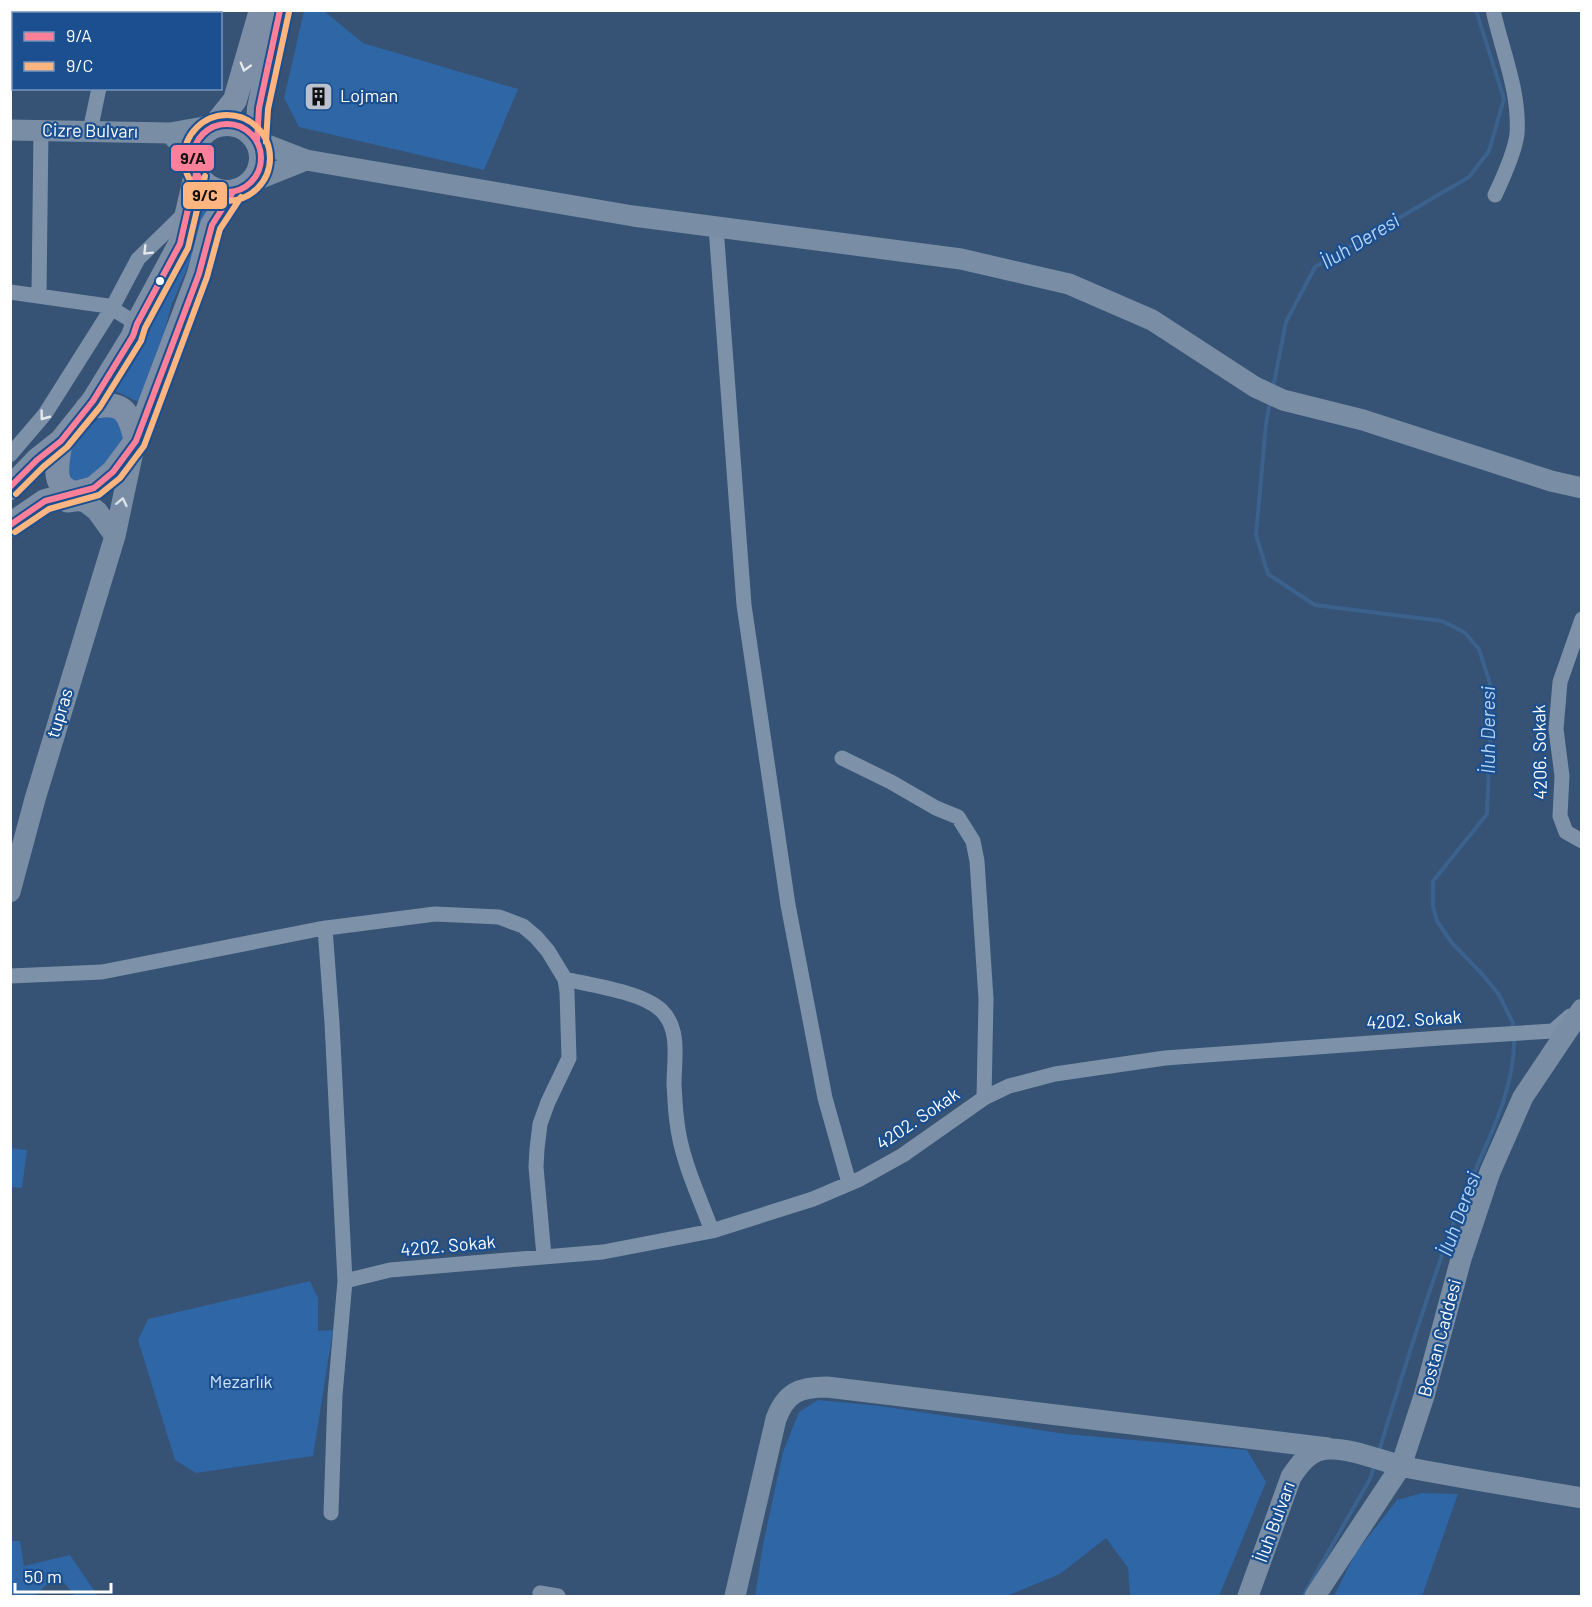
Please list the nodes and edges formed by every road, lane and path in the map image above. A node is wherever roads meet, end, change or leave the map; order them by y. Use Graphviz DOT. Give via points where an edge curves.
graph roads {
  1 [pos="261,10"];
  2 [pos="280,10"];
  3 [pos="1493,10"];
  4 [pos="99,90"];
  5 [pos="215,125"];
  6 [pos="10,130"];
  7 [pos="41,130"];
  8 [pos="90,130"];
  9 [pos="170,133"];
  10 [pos="257,141"];
  11 [pos="306,160"];
  12 [pos="196,174"];
  13 [pos="242,187"];
  14 [pos="1494,195"];
  15 [pos="189,210"];
  16 [pos="716,227"];
  17 [pos="10,292"];
  18 [pos="39,295"];
  19 [pos="112,309"];
  20 [pos="137,324"];
  21 [pos="87,408"];
  22 [pos="61,441"];
  23 [pos="136,441"];
  24 [pos="10,455"];
  25 [pos="10,488"];
  26 [pos="1581,488"];
  27 [pos="80,497"];
  28 [pos="10,525"];
  29 [pos="115,536"];
  30 [pos="1581,619"];
  31 [pos="842,758"];
  32 [pos="1581,841"];
  33 [pos="10,892"];
  34 [pos="325,928"];
  35 [pos="10,976"];
  36 [pos="565,978"];
  37 [pos="1581,1008"];
  38 [pos="984,1098"];
  39 [pos="849,1183"];
  40 [pos="712,1231"];
  41 [pos="544,1257"];
  42 [pos="345,1281"];
  43 [pos="1337,1450"];
  44 [pos="1396,1465"];
  45 [pos="1581,1497"];
  46 [pos="331,1513"];
  47 [pos="540,1593"];
  48 [pos="558,1596"];
  49 [pos="735,1596"];
  50 [pos="1248,1596"];
  51 [pos="1315,1596"];
  1 -- 5 [label="main road, one-way" via="235,100"];
  2 -- 10 [label="main road" via="259,108"];
  3 -- 14 [label="street" via="1514,94 1517,136"];
  4 -- 8 [label="street"];
  5 -- 9 [label="street, Cizre Bulvarı"];
  5 -- 10 [label="main road" via="243,128"];
  5 -- 12 [label="main road" via="197,140 192,162"];
  6 -- 7 [label="street, Cizre Bulvarı"];
  7 -- 8 [label="street, Cizre Bulvarı"];
  7 -- 18 [label="street"];
  8 -- 9 [label="street, Cizre Bulvarı"];
  9 -- 12 [label="street" via="183,146"];
  10 -- 11 [label="street"];
  10 -- 13 [label="main road" via="261,152 258,173"];
  11 -- 13 [label="street"];
  11 -- 16 [label="street"];
  12 -- 13 [label="main road" via="215,191"];
  12 -- 15 [label="main road"];
  13 -- 23 [label="main road" via="212,225 199,274"];
  15 -- 19 [label="street, one-way" via="138,259"];
  15 -- 20 [label="main road" via="180,244"];
  16 -- 26 [label="street" via="962,259 1069,284 1152,320 1255,387 1283,400 1363,420"];
  16 -- 39 [label="street" via="744,605 788,905 825,1098"];
  17 -- 18 [label="street"];
  18 -- 19 [label="street"];
  19 -- 20 [label="street"];
  19 -- 24 [label="street, one-way" via="45,414"];
  20 -- 21 [label="main road"];
  21 -- 22 [label="main road"];
  21 -- 23 [label="main road" via="108,404 120,408 131,423"];
  22 -- 25 [label="main road"];
  22 -- 27 [label="main road" via="58,480"];
  23 -- 27 [label="main road" via="113,472"];
  29 -- 23 [label="street, tupras, one-way"];
  27 -- 28 [label="main road" via="45,501"];
  27 -- 29 [label="street"];
  29 -- 33 [label="street, tupras"];
  30 -- 32 [label="street, 4206. Sokak" via="1560,682 1556,729 1562,776 1560,816 1566,832"];
  31 -- 38 [label="street" via="958,817 973,841 986,999"];
  34 -- 35 [label="street" via="116,969"];
  34 -- 36 [label="street" via="435,914 499,917 536,937"];
  34 -- 42 [label="street"];
  36 -- 40 [label="street" via="641,998 660,1010 671,1024 676,1048 677,1124 687,1166"];
  36 -- 41 [label="street" via="569,1058 540,1124 537,1149"];
  37 -- 38 [label="street, 4202. Sokak" via="1553,1031 1165,1058 1055,1074 1009,1086"];
  37 -- 44 [label="street, Bostan Caddesi" via="1523,1097 1490,1172 1461,1259 1424,1396"];
  38 -- 39 [label="street, 4202. Sokak" via="903,1155"];
  39 -- 40 [label="street, 4202. Sokak" via="813,1199"];
  40 -- 41 [label="street, 4202. Sokak" via="603,1252"];
  41 -- 42 [label="street, 4202. Sokak" via="390,1270"];
  42 -- 46 [label="street" via="335,1395"];
  43 -- 44 [label="street"];
  43 -- 49 [label="street" via="810,1387 798,1390 784,1401 777,1419"];
  43 -- 50 [label="street, İluh Bulvarı" via="1312,1453 1291,1477"];
  44 -- 45 [label="street"];
  44 -- 51 [label="street, Bostan Caddesi"];
  47 -- 48 [label="street"];
}
